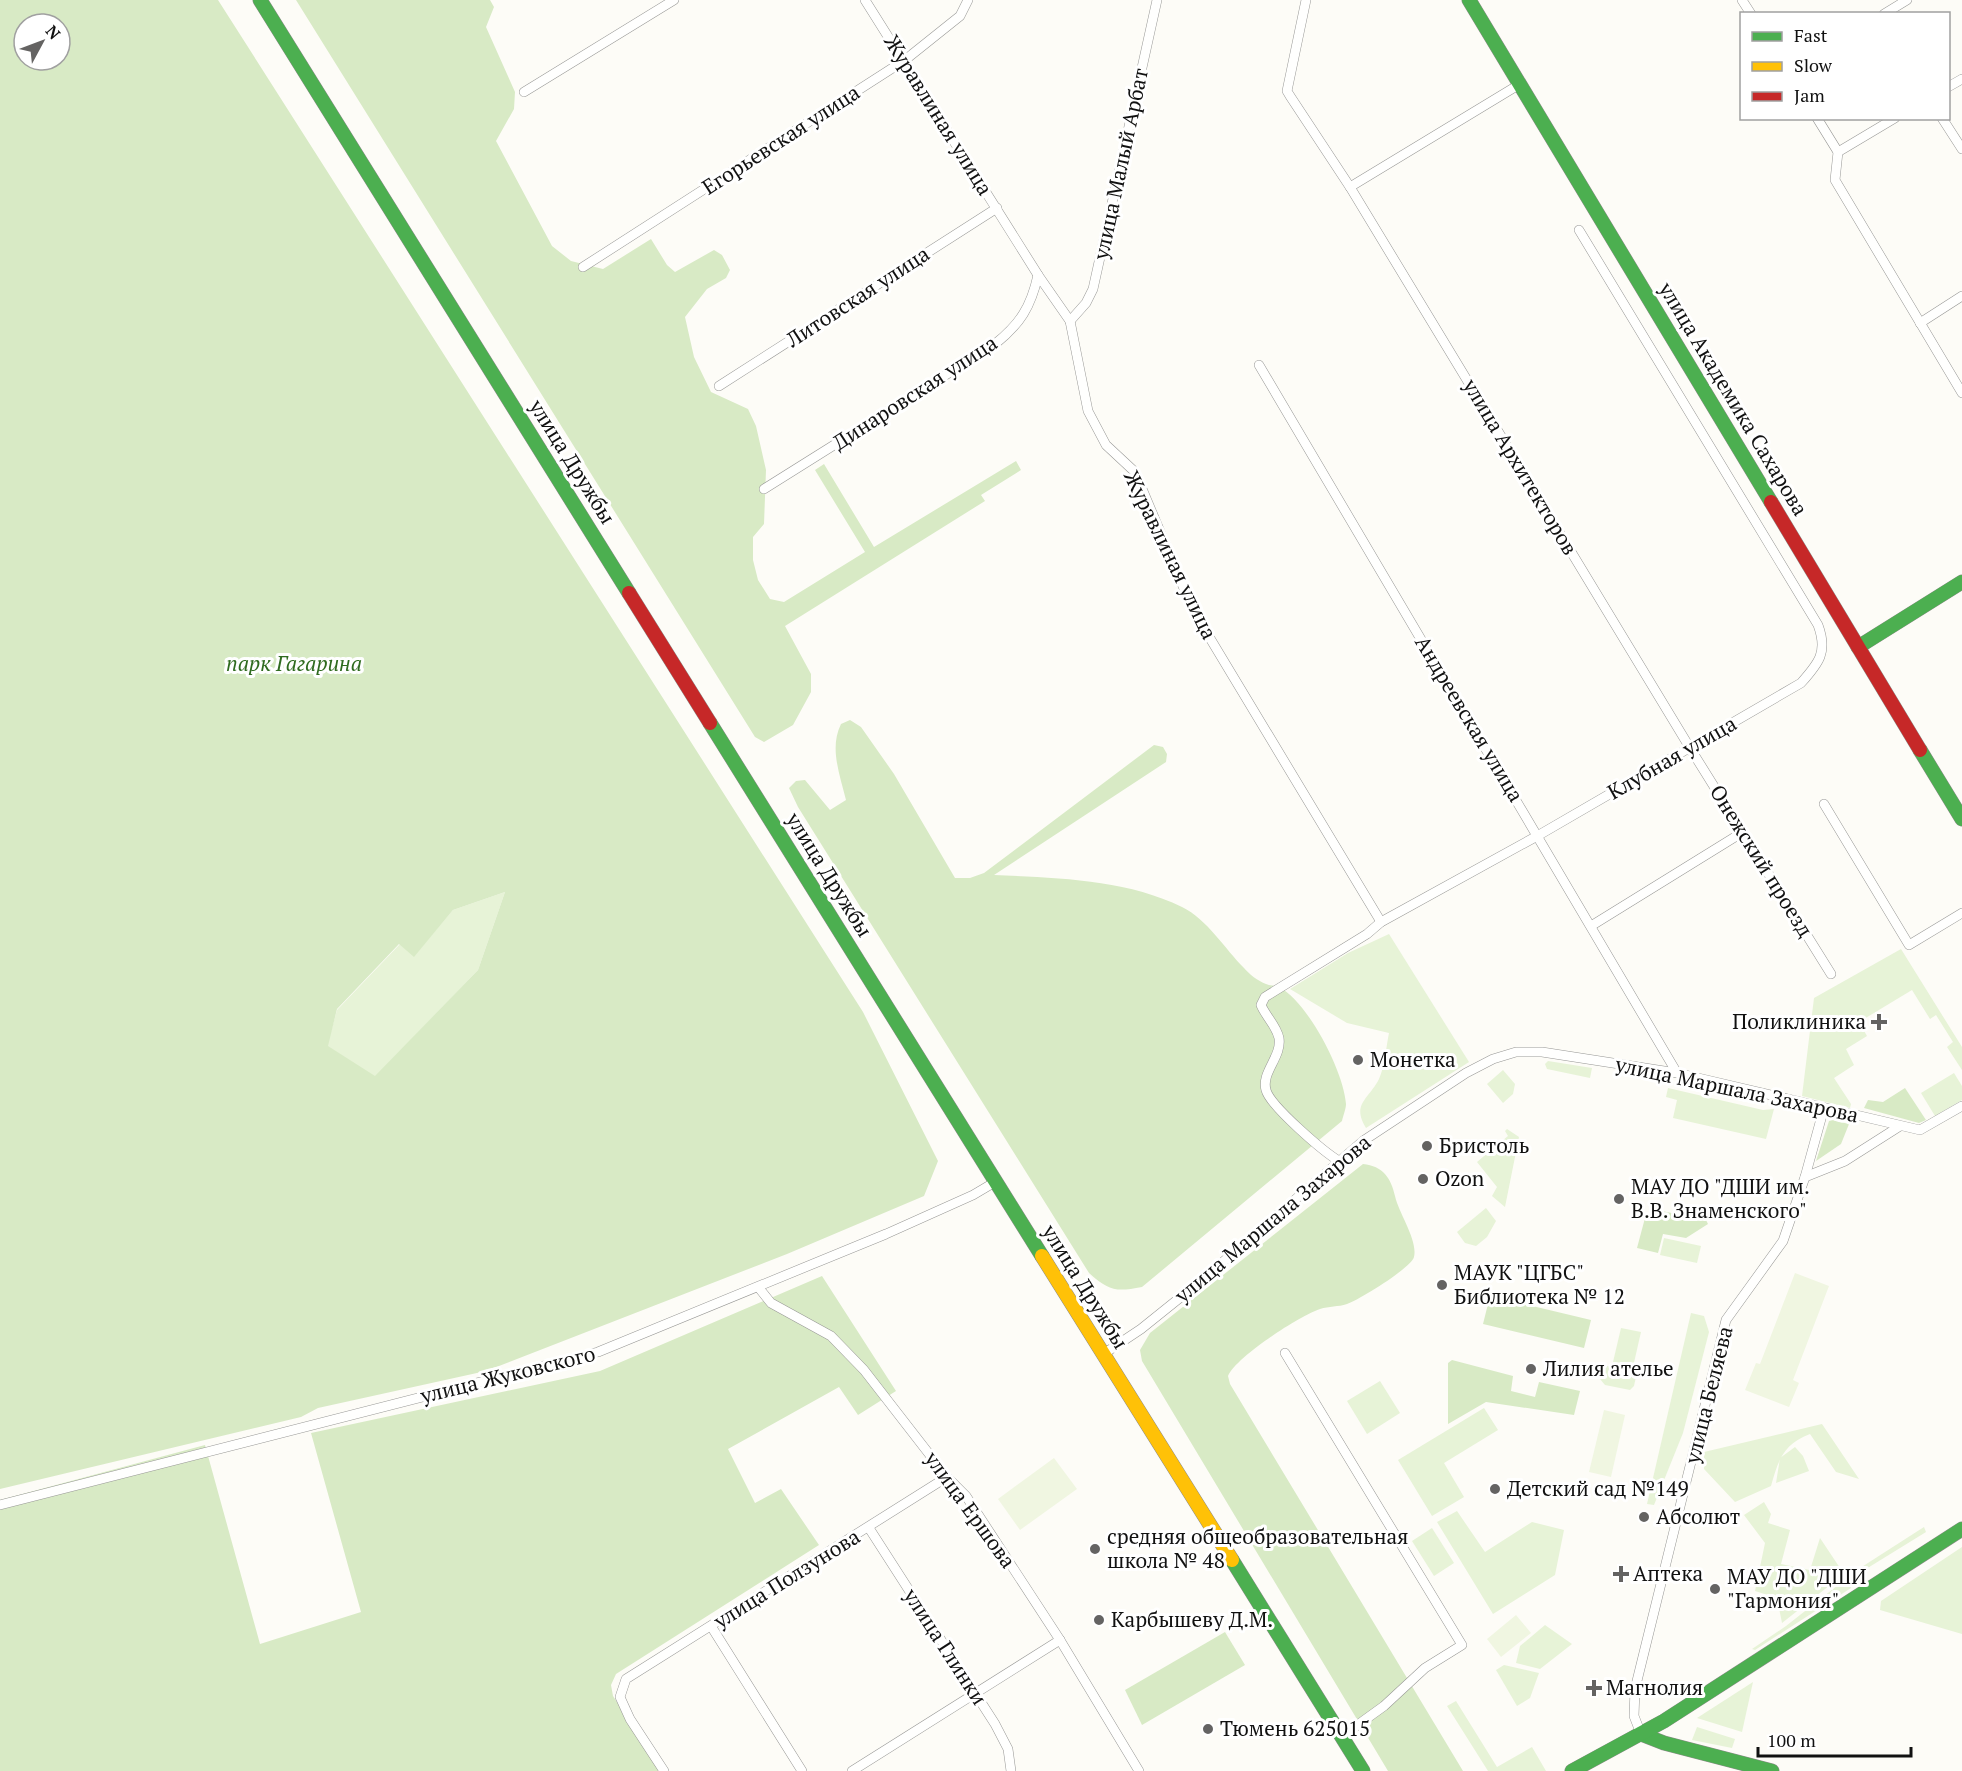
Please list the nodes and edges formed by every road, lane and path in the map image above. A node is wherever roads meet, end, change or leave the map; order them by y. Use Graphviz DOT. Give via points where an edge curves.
graph roads {
  1 [pos="260,0"];
  2 [pos="674,0"];
  3 [pos="864,0"];
  4 [pos="968,0"];
  5 [pos="1157,0"];
  6 [pos="1306,0"];
  7 [pos="1469,0"];
  8 [pos="1907,0"];
  9 [pos="1887,12"];
  10 [pos="905,60"];
  11 [pos="1520,84"];
  12 [pos="524,92"];
  13 [pos="1818,120"];
  14 [pos="1892,120"];
  15 [pos="1943,120"];
  16 [pos="1962,149"];
  17 [pos="1838,152"];
  18 [pos="1350,187"];
  19 [pos="997,208"];
  20 [pos="1579,230"];
  21 [pos="583,267"];
  22 [pos="1038,275"];
  23 [pos="1962,296"];
  24 [pos="1070,321"];
  25 [pos="1920,323"];
  26 [pos="1259,365"];
  27 [pos="719,386"];
  28 [pos="1962,393"];
  29 [pos="764,489"];
  30 [pos="1962,582"];
  31 [pos="1858,647"];
  32 [pos="1690,748"];
  33 [pos="1824,804"];
  34 [pos="1962,819"];
  35 [pos="1743,832"];
  36 [pos="1539,835"];
  37 [pos="1962,913"];
  38 [pos="1381,922"];
  39 [pos="1591,926"];
  40 [pos="1832,974"];
  41 [pos="1677,1073"];
  42 [pos="1962,1106"];
  43 [pos="1824,1108"];
  44 [pos="1900,1126"];
  45 [pos="1339,1161"];
  46 [pos="1805,1177"];
  47 [pos="995,1182"];
  48 [pos="759,1288"];
  49 [pos="1285,1353"];
  50 [pos="1102,1355"];
  51 [pos="947,1477"];
  52 [pos="0,1505"];
  53 [pos="869,1528"];
  54 [pos="1962,1529"];
  55 [pos="711,1626"];
  56 [pos="1060,1640"];
  57 [pos="975,1692"];
  58 [pos="1641,1734"];
  59 [pos="1341,1737"];
  60 [pos="664,1771"];
  61 [pos="802,1771"];
  62 [pos="852,1771"];
  63 [pos="1011,1771"];
  64 [pos="1139,1771"];
  65 [pos="1363,1771"];
  66 [pos="1572,1771"];
  67 [pos="1772,1771"];
  1 -- 47 [label="main road, улица Дружбы"];
  2 -- 12 [label="street"];
  3 -- 10 [label="street, Журавлиная улица"];
  4 -- 10 [label="street, Егорьевская улица" via="960,16"];
  5 -- 24 [label="street, улица Малый Арбат" via="1093,289"];
  6 -- 18 [label="street, улица Архитекторов" via="1287,91"];
  7 -- 11 [label="main road, улица Академика Сахарова"];
  8 -- 9 [label="street"];
  10 -- 19 [label="street, Журавлиная улица"];
  10 -- 21 [label="street, Егорьевская улица"];
  11 -- 18 [label="street"];
  11 -- 31 [label="main road, улица Академика Сахарова"];
  13 -- 17 [label="street"];
  14 -- 17 [label="street"];
  15 -- 16 [label="street"];
  17 -- 25 [label="street" via="1835,180"];
  18 -- 32 [label="street, улица Архитекторов"];
  19 -- 22 [label="street, Журавлиная улица"];
  19 -- 27 [label="street, Литовская улица"];
  20 -- 32 [label="street, Клубная улица" via="1818,625 1824,642 1817,665 1802,683"];
  22 -- 24 [label="street, Журавлиная улица"];
  22 -- 29 [label="street, Динаровская улица" via="1026,314 995,344"];
  23 -- 25 [label="street"];
  24 -- 38 [label="street, Журавлиная улица" via="1088,411 1106,445 1135,472 1193,610"];
  25 -- 28 [label="street"];
  26 -- 36 [label="street, Андреевская улица"];
  30 -- 31 [label="main road"];
  31 -- 34 [label="main road, улица Академика Сахарова"];
  32 -- 35 [label="street, Онежский проезд"];
  32 -- 36 [label="street, Клубная улица"];
  33 -- 37 [label="street" via="1909,945"];
  35 -- 39 [label="street"];
  35 -- 40 [label="street, Онежский проезд"];
  36 -- 38 [label="street, Клубная улица"];
  36 -- 39 [label="street, Андреевская улица"];
  38 -- 45 [label="street, Клубная улица" via="1273,990 1261,1005 1279,1038 1265,1089 1273,1104"];
  39 -- 41 [label="street, Андреевская улица"];
  41 -- 43 [label="street, улица Маршала Захарова"];
  41 -- 45 [label="street, улица Маршала Захарова" via="1542,1052 1516,1052 1466,1073"];
  42 -- 44 [label="street, улица Маршала Захарова" via="1920,1130"];
  43 -- 44 [label="street, улица Маршала Захарова"];
  43 -- 46 [label="street, улица Беляева"];
  44 -- 46 [label="street" via="1845,1161"];
  45 -- 50 [label="street, улица Маршала Захарова" via="1202,1280"];
  46 -- 58 [label="street, улица Беляева" via="1783,1241 1726,1320 1635,1689 1634,1716"];
  47 -- 48 [label="street, улица Жуковского"];
  47 -- 50 [label="main road, улица Дружбы"];
  48 -- 51 [label="street, улица Ершова" via="771,1303 831,1336 864,1370"];
  48 -- 52 [label="street, улица Жуковского" via="598,1352"];
  49 -- 59 [label="street" via="1462,1645 1425,1668"];
  50 -- 59 [label="main road, улица Дружбы"];
  51 -- 53 [label="street, улица Ползунова"];
  51 -- 56 [label="street, улица Ершова" via="966,1496"];
  53 -- 55 [label="street, улица Ползунова"];
  53 -- 57 [label="street, улица Глинки"];
  54 -- 58 [label="main road"];
  55 -- 60 [label="street, улица Ползунова" via="626,1679 620,1696 630,1719"];
  55 -- 61 [label="street"];
  56 -- 57 [label="street"];
  56 -- 64 [label="street, улица Ершова"];
  57 -- 62 [label="street"];
  57 -- 63 [label="street, улица Глинки" via="1008,1749"];
  58 -- 66 [label="main road"];
  58 -- 67 [label="main road"];
  59 -- 65 [label="main road, улица Дружбы"];
}
